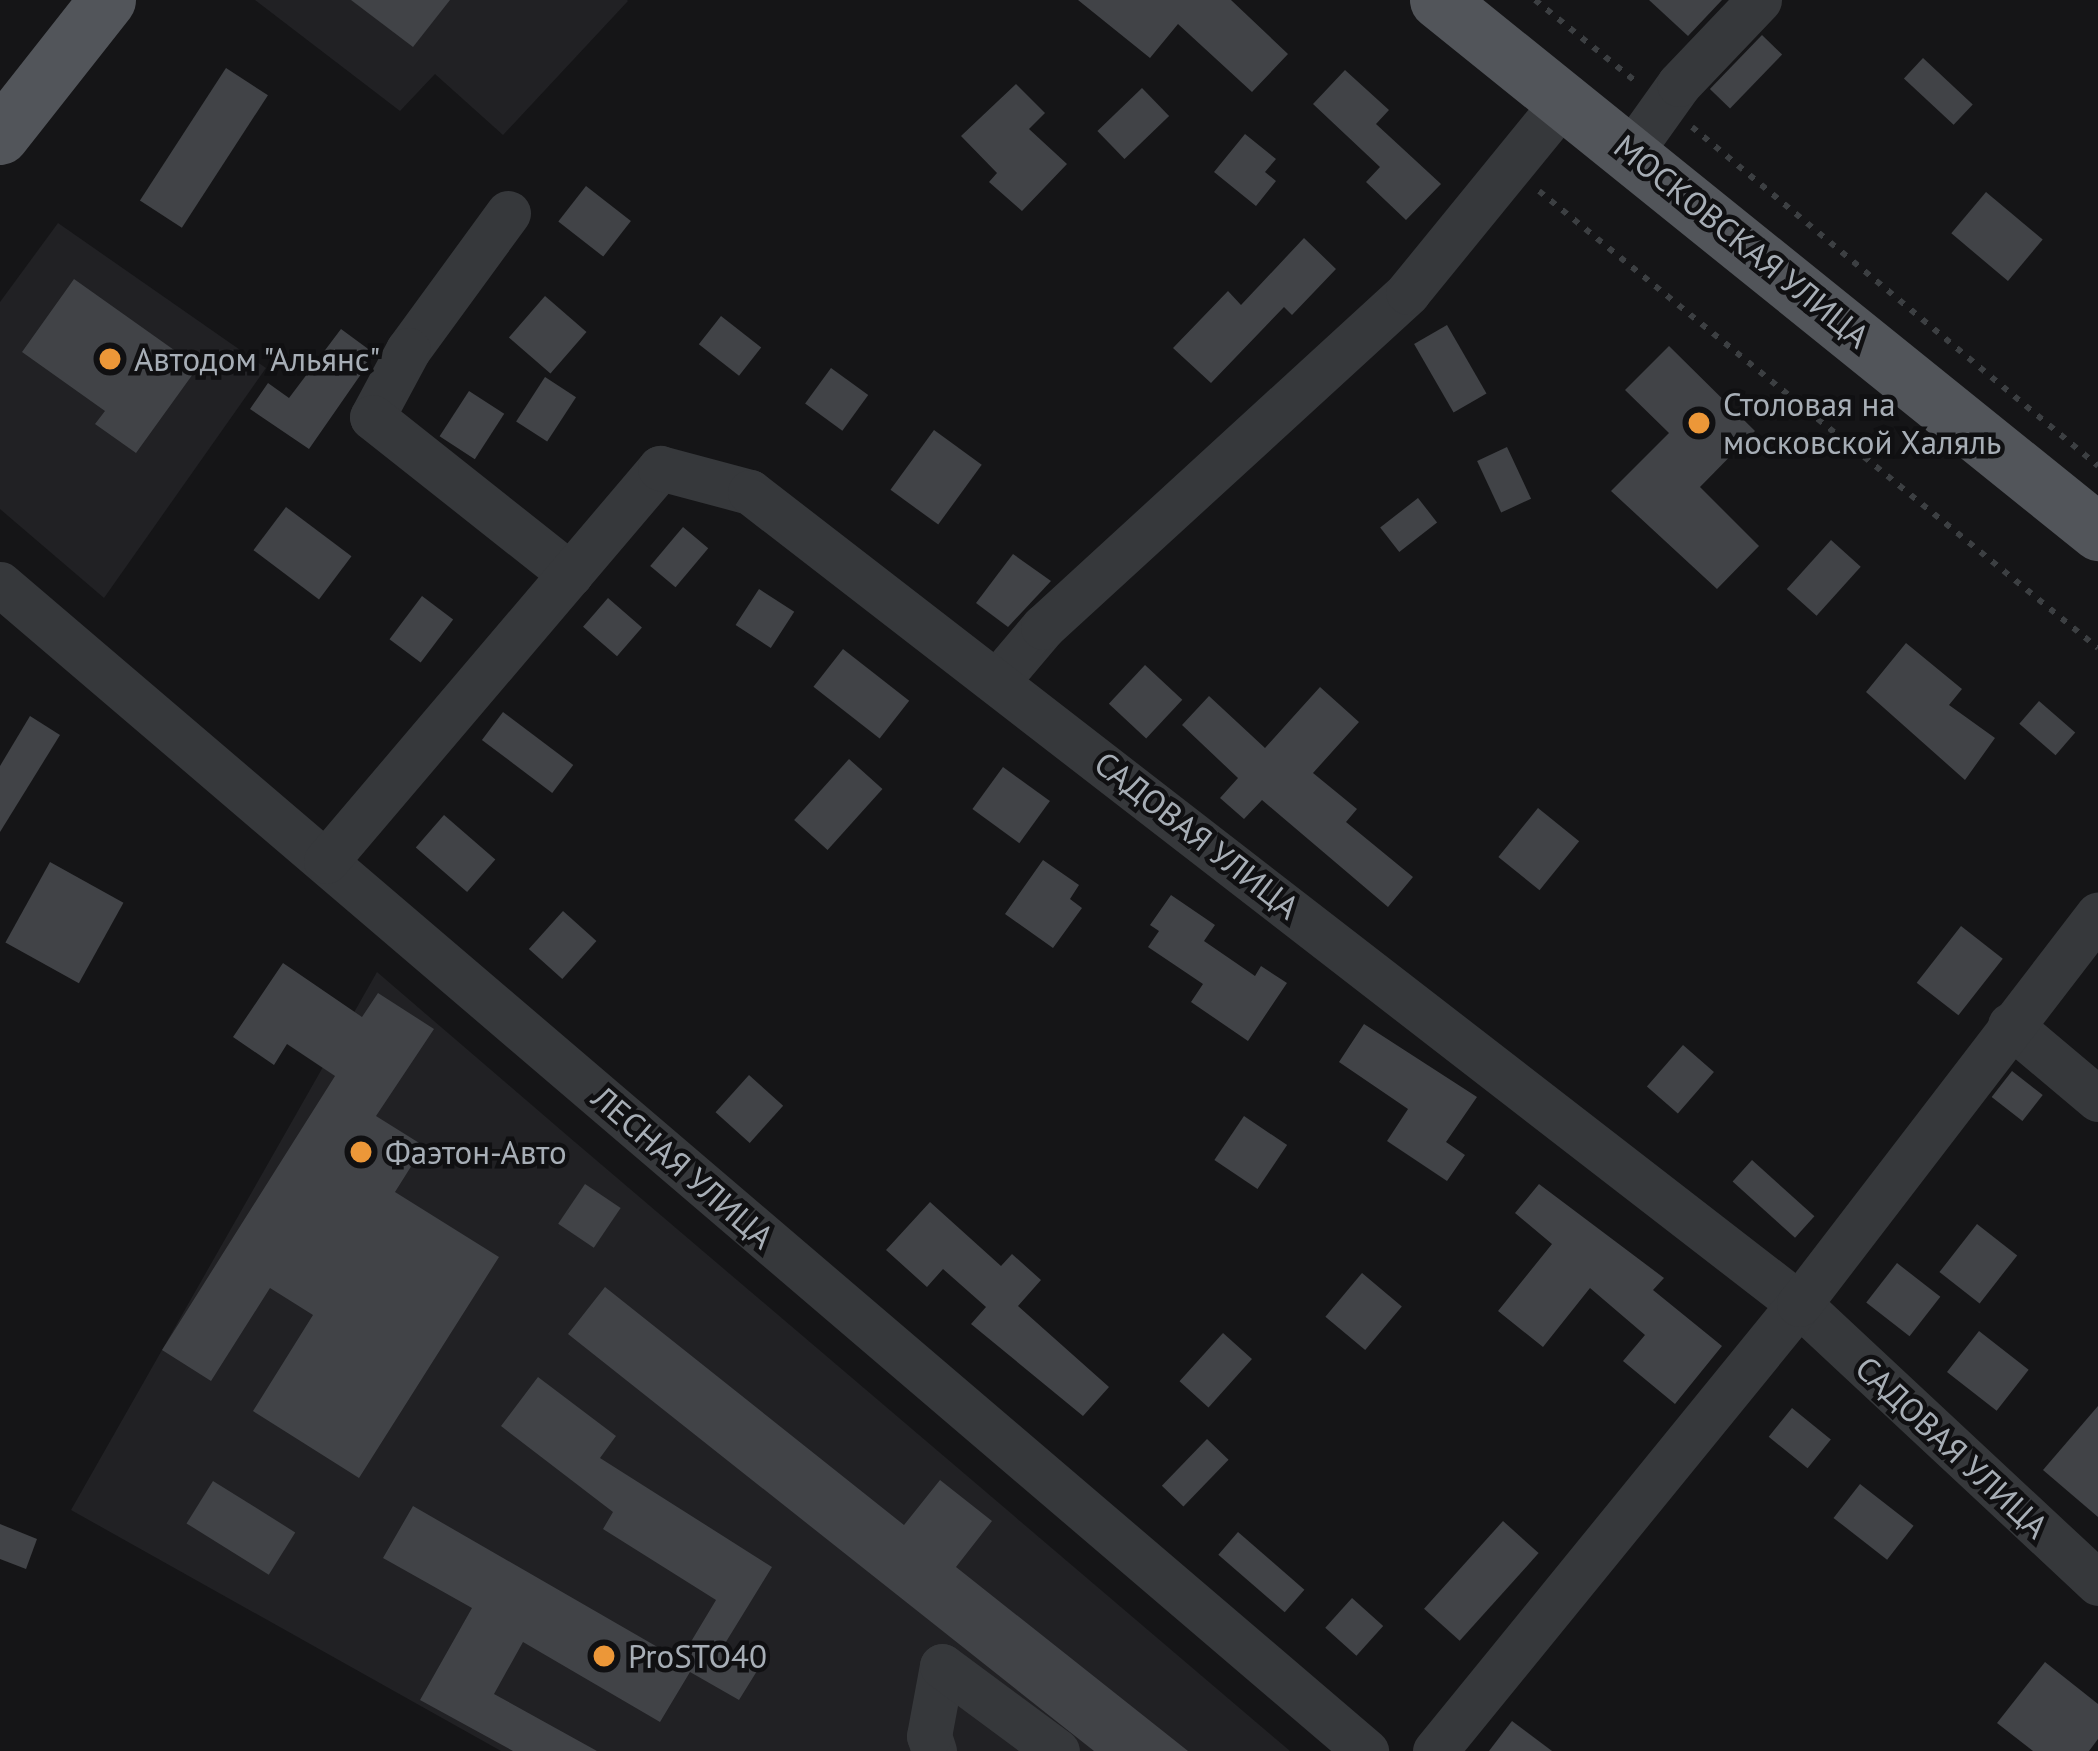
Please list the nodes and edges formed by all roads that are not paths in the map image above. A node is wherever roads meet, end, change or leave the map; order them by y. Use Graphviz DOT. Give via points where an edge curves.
graph roads {
  1 [pos="107,0"];
  2 [pos="1438,0"];
  3 [pos="1759,0"];
  4 [pos="1567,97"];
  5 [pos="0,136"];
  6 [pos="1632,150"];
  7 [pos="508,213"];
  8 [pos="2098,532"];
  9 [pos="570,574"];
  10 [pos="0,584"];
  11 [pos="998,680"];
  12 [pos="326,861"];
  13 [pos="2098,914"];
  14 [pos="2010,1025"];
  15 [pos="2098,1099"];
  16 [pos="1799,1304"];
  17 [pos="2098,1583"];
  18 [pos="934,1751"];
  19 [pos="1057,1751"];
  20 [pos="1366,1751"];
  21 [pos="1435,1751"];
  1 -- 5 [label="main road"];
  2 -- 4 [label="main road, МОСКОВСКАЯ УЛИЦА"];
  3 -- 6 [label="street"];
  4 -- 6 [label="main road, МОСКОВСКАЯ УЛИЦА"];
  4 -- 11 [label="street" via="1408,292 1043,626"];
  6 -- 8 [label="main road, МОСКОВСКАЯ УЛИЦА"];
  7 -- 9 [label="street" via="408,350 372,417"];
  9 -- 11 [label="street, САДОВАЯ УЛИЦА" via="660,468 750,492"];
  9 -- 12 [label="street, САДОВАЯ УЛИЦА"];
  10 -- 12 [label="street, ЛЕСНАЯ УЛИЦА"];
  11 -- 16 [label="street, САДОВАЯ УЛИЦА"];
  12 -- 20 [label="street, ЛЕСНАЯ УЛИЦА"];
  13 -- 14 [label="street"];
  14 -- 15 [label="street"];
  14 -- 16 [label="street"];
  16 -- 17 [label="street, САДОВАЯ УЛИЦА"];
  16 -- 21 [label="street"];
  18 -- 19 [label="street" via="929,1736 942,1666"];
}
